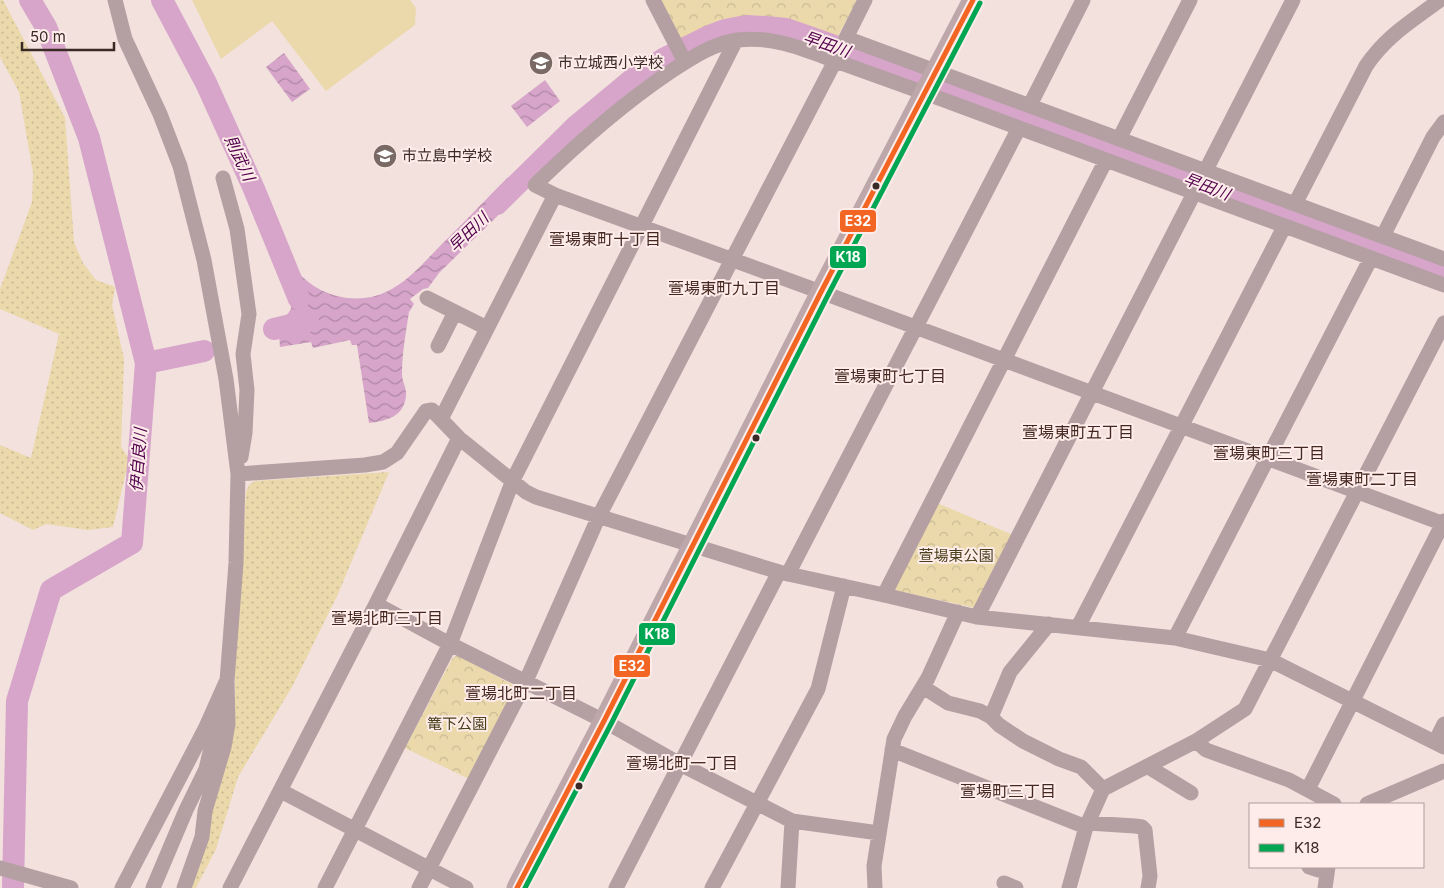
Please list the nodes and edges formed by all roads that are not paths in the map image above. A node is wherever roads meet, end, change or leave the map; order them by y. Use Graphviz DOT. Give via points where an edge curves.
graph roads {
  1 [pos="115,0"];
  2 [pos="653,0"];
  3 [pos="865,0"];
  4 [pos="973,0"];
  5 [pos="1083,0"];
  6 [pos="1190,0"];
  7 [pos="1293,0"];
  8 [pos="1440,0"];
  9 [pos="736,40"];
  10 [pos="684,61"];
  11 [pos="835,61"];
  12 [pos="931,83"];
  13 [pos="1030,105"];
  14 [pos="1444,122"];
  15 [pos="1019,128"];
  16 [pos="1119,139"];
  17 [pos="1106,160"];
  18 [pos="1206,173"];
  19 [pos="223,178"];
  20 [pos="1196,191"];
  21 [pos="555,195"];
  22 [pos="1295,204"];
  23 [pos="642,226"];
  24 [pos="1284,227"];
  25 [pos="1383,236"];
  26 [pos="1371,258"];
  27 [pos="732,259"];
  28 [pos="1444,259"];
  29 [pos="1444,286"];
  30 [pos="821,292"];
  31 [pos="427,298"];
  32 [pos="455,312"];
  33 [pos="1444,323"];
  34 [pos="916,327"];
  35 [pos="487,328"];
  36 [pos="438,346"];
  37 [pos="1004,360"];
  38 [pos="1091,393"];
  39 [pos="441,419"];
  40 [pos="1181,426"];
  41 [pos="459,438"];
  42 [pos="1267,459"];
  43 [pos="238,474"];
  44 [pos="513,480"];
  45 [pos="1357,491"];
  46 [pos="599,516"];
  47 [pos="1444,523"];
  48 [pos="692,545"];
  49 [pos="784,573"];
  50 [pos="844,586"];
  51 [pos="884,595"];
  52 [pos="376,604"];
  53 [pos="958,612"];
  54 [pos="977,618"];
  55 [pos="1049,624"];
  56 [pos="1078,627"];
  57 [pos="1175,638"];
  58 [pos="450,644"];
  59 [pos="1270,660"];
  60 [pos="227,681"];
  61 [pos="526,681"];
  62 [pos="924,687"];
  63 [pos="1353,701"];
  64 [pos="229,702"];
  65 [pos="991,717"];
  66 [pos="604,721"];
  67 [pos="1444,724"];
  68 [pos="1196,741"];
  69 [pos="1439,744"];
  70 [pos="892,750"];
  71 [pos="680,764"];
  72 [pos="1147,766"];
  73 [pos="1444,771"];
  74 [pos="1103,789"];
  75 [pos="1308,789"];
  76 [pos="281,791"];
  77 [pos="1191,793"];
  78 [pos="756,802"];
  79 [pos="1332,803"];
  80 [pos="1368,803"];
  81 [pos="792,821"];
  82 [pos="1087,825"];
  83 [pos="355,830"];
  84 [pos="879,833"];
  85 [pos="0,868"];
  86 [pos="1326,868"];
  87 [pos="429,869"];
  88 [pos="71,888"];
  89 [pos="122,888"];
  90 [pos="153,888"];
  91 [pos="184,888"];
  92 [pos="230,888"];
  93 [pos="325,888"];
  94 [pos="419,888"];
  95 [pos="466,888"];
  96 [pos="517,888"];
  97 [pos="616,888"];
  98 [pos="712,888"];
  99 [pos="788,888"];
  100 [pos="876,888"];
  101 [pos="1069,888"];
  102 [pos="1148,888"];
  103 [pos="1325,888"];
  1 -- 43 [label="street" via="125,38 167,132 190,204 226,379"];
  2 -- 10 [label="street"];
  3 -- 12 [label="street" via="846,38"];
  4 -- 12 [label="street"];
  5 -- 13 [label="street"];
  6 -- 16 [label="street"];
  7 -- 18 [label="street"];
  8 -- 22 [label="street" via="1387,39 1375,52"];
  9 -- 10 [label="street" via="714,46"];
  9 -- 11 [label="street" via="785,43"];
  9 -- 23 [label="street"];
  10 -- 21 [label="street" via="610,116 535,185"];
  11 -- 12 [label="street"];
  11 -- 27 [label="street"];
  12 -- 13 [label="street"];
  12 -- 15 [label="street"];
  12 -- 30 [label="street"];
  13 -- 16 [label="street"];
  14 -- 25 [label="street"];
  15 -- 17 [label="street"];
  15 -- 34 [label="street"];
  16 -- 18 [label="street"];
  17 -- 20 [label="street"];
  17 -- 37 [label="street"];
  18 -- 20 [label="street"];
  18 -- 22 [label="street"];
  19 -- 43 [label="street" via="237,229 249,314 243,354 247,390 245,433"];
  20 -- 24 [label="street"];
  20 -- 38 [label="street"];
  21 -- 23 [label="street"];
  21 -- 35 [label="street"];
  22 -- 25 [label="street"];
  23 -- 27 [label="street"];
  23 -- 44 [label="street"];
  24 -- 26 [label="street"];
  24 -- 40 [label="street"];
  25 -- 28 [label="street"];
  26 -- 29 [label="street"];
  26 -- 42 [label="street"];
  27 -- 30 [label="street"];
  27 -- 46 [label="street"];
  30 -- 34 [label="street"];
  30 -- 48 [label="street"];
  31 -- 32 [label="street"];
  32 -- 35 [label="street"];
  32 -- 36 [label="street"];
  33 -- 45 [label="street"];
  34 -- 37 [label="street"];
  34 -- 49 [label="street"];
  35 -- 39 [label="street"];
  37 -- 38 [label="street"];
  37 -- 51 [label="street"];
  38 -- 40 [label="street"];
  38 -- 54 [label="street"];
  39 -- 41 [label="street"];
  39 -- 43 [label="street" via="432,410 426,411 397,453 383,462"];
  40 -- 42 [label="street"];
  40 -- 56 [label="street"];
  41 -- 44 [label="street"];
  41 -- 52 [label="street"];
  42 -- 45 [label="street"];
  42 -- 57 [label="street"];
  43 -- 60 [label="street" via="236,563"];
  44 -- 46 [label="street" via="536,497"];
  44 -- 58 [label="street"];
  45 -- 47 [label="street"];
  45 -- 59 [label="street"];
  46 -- 48 [label="street"];
  46 -- 61 [label="street"];
  47 -- 63 [label="street"];
  48 -- 49 [label="street"];
  48 -- 66 [label="street"];
  49 -- 50 [label="street"];
  49 -- 71 [label="street"];
  50 -- 51 [label="street"];
  50 -- 78 [label="street" via="818,689"];
  51 -- 53 [label="street"];
  52 -- 58 [label="street"];
  52 -- 76 [label="street"];
  53 -- 54 [label="street"];
  53 -- 62 [label="street"];
  54 -- 55 [label="street"];
  55 -- 56 [label="street"];
  55 -- 65 [label="street" via="1010,672"];
  56 -- 57 [label="street"];
  57 -- 59 [label="street"];
  58 -- 61 [label="street"];
  58 -- 83 [label="street"];
  59 -- 63 [label="street"];
  59 -- 68 [label="street" via="1245,709"];
  60 -- 64 [label="street"];
  60 -- 89 [label="street"];
  61 -- 66 [label="street"];
  61 -- 87 [label="street"];
  62 -- 65 [label="street" via="948,703"];
  62 -- 70 [label="street" via="905,716"];
  63 -- 69 [label="street"];
  63 -- 75 [label="street"];
  64 -- 90 [label="street" via="215,731 206,769"];
  64 -- 91 [label="street" via="224,747 205,811 202,837"];
  65 -- 74 [label="street" via="1023,741 1081,766"];
  66 -- 71 [label="street"];
  66 -- 96 [label="street"];
  67 -- 69 [label="street"];
  68 -- 72 [label="street"];
  68 -- 75 [label="street" via="1206,750"];
  70 -- 82 [label="street"];
  70 -- 84 [label="street"];
  71 -- 78 [label="street"];
  71 -- 97 [label="street"];
  72 -- 74 [label="street"];
  72 -- 77 [label="street"];
  73 -- 80 [label="street"];
  74 -- 82 [label="street"];
  75 -- 79 [label="street"];
  76 -- 83 [label="street"];
  76 -- 92 [label="street"];
  78 -- 81 [label="street"];
  78 -- 98 [label="street"];
  81 -- 84 [label="street"];
  81 -- 99 [label="street"];
  82 -- 101 [label="street"];
  82 -- 102 [label="street" via="1135,826 1145,830 1150,876"];
  83 -- 87 [label="street"];
  83 -- 93 [label="street"];
  84 -- 100 [label="street" via="874,866"];
  85 -- 88 [label="street"];
  86 -- 103 [label="street"];
  87 -- 94 [label="street"];
  87 -- 95 [label="street"];
}
